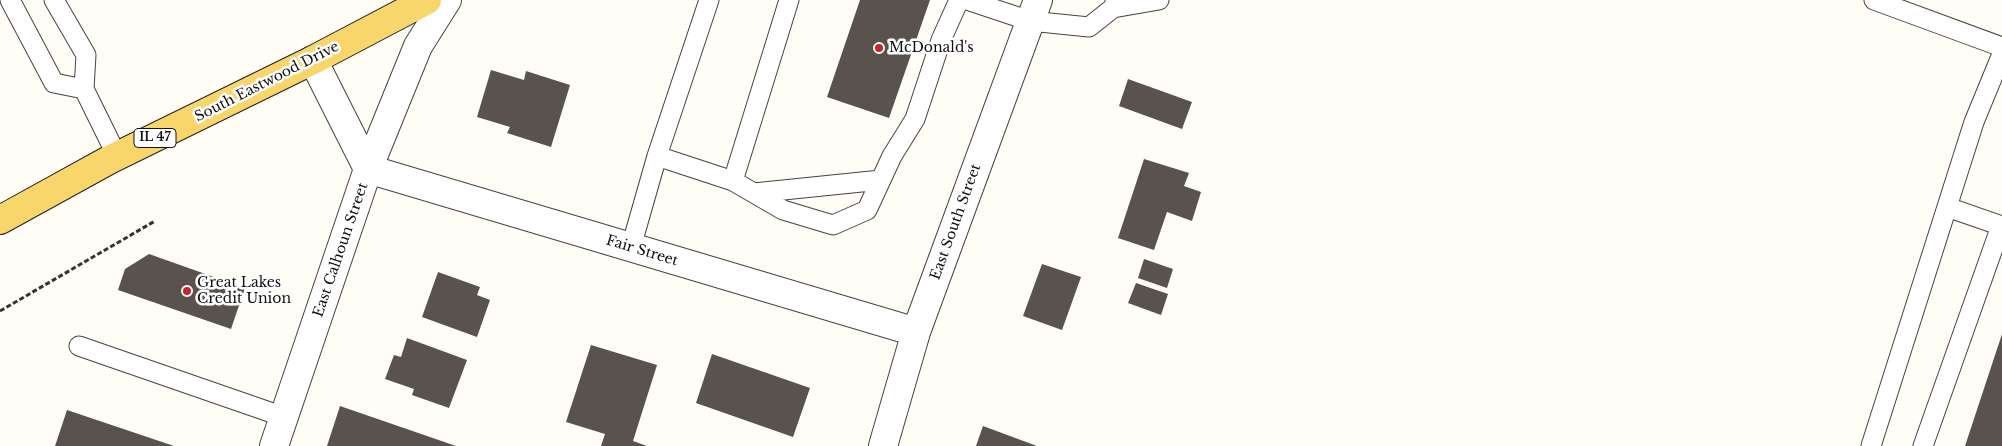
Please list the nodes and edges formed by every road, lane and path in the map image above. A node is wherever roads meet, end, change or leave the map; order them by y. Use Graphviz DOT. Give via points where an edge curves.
graph roads {
  1 [pos="10,0"];
  2 [pos="54,0"];
  3 [pos="427,0"];
  4 [pos="447,0"];
  5 [pos="709,0"];
  6 [pos="789,0"];
  7 [pos="959,0"];
  8 [pos="967,0"];
  9 [pos="1159,0"];
  10 [pos="1874,0"];
  11 [pos="1114,4"];
  12 [pos="1034,11"];
  13 [pos="2002,47"];
  14 [pos="2002,54"];
  15 [pos="313,60"];
  16 [pos="84,89"];
  17 [pos="117,156"];
  18 [pos="657,156"];
  19 [pos="368,169"];
  20 [pos="881,180"];
  21 [pos="733,181"];
  22 [pos="754,193"];
  23 [pos="1947,207"];
  24 [pos="0,220"];
  25 [pos="155,221"];
  26 [pos="2002,226"];
  27 [pos="631,247"];
  28 [pos="0,311"];
  29 [pos="916,332"];
  30 [pos="79,346"];
  31 [pos="284,417"];
  32 [pos="274,446"];
  33 [pos="883,446"];
  34 [pos="1871,446"];
  35 [pos="1923,446"];
  1 -- 16 [label="lane" via="54,83"];
  2 -- 16 [label="lane" via="86,55"];
  3 -- 15 [label="main road, South Eastwood Drive / IL 47"];
  4 -- 19 [label="street" via="418,46"];
  5 -- 18 [label="lane"];
  6 -- 21 [label="lane"];
  7 -- 20 [label="lane" via="941,40 915,119"];
  8 -- 12 [label="lane"];
  9 -- 11 [label="lane"];
  10 -- 13 [label="lane"];
  11 -- 12 [label="lane" via="1089,27"];
  12 -- 29 [label="street, East South Street"];
  14 -- 23 [label="lane" via="1974,122"];
  15 -- 17 [label="main road, South Eastwood Drive / IL 47"];
  15 -- 19 [label="street, East Calhoun Street"];
  16 -- 17 [label="lane"];
  17 -- 24 [label="main road, South Eastwood Drive / IL 47"];
  18 -- 21 [label="lane"];
  18 -- 27 [label="lane"];
  19 -- 27 [label="street, Fair Street"];
  19 -- 31 [label="street, East Calhoun Street"];
  20 -- 22 [label="lane"];
  20 -- 22 [label="lane" via="867,210 833,225 783,210"];
  21 -- 22 [label="lane"];
  23 -- 26 [label="lane"];
  23 -- 34 [label="lane"];
  25 -- 28 [label="path"];
  26 -- 35 [label="lane"];
  27 -- 29 [label="street, Fair Street"];
  29 -- 33 [label="street, East South Street"];
  30 -- 31 [label="lane"];
  31 -- 32 [label="street, East Calhoun Street"];
}
